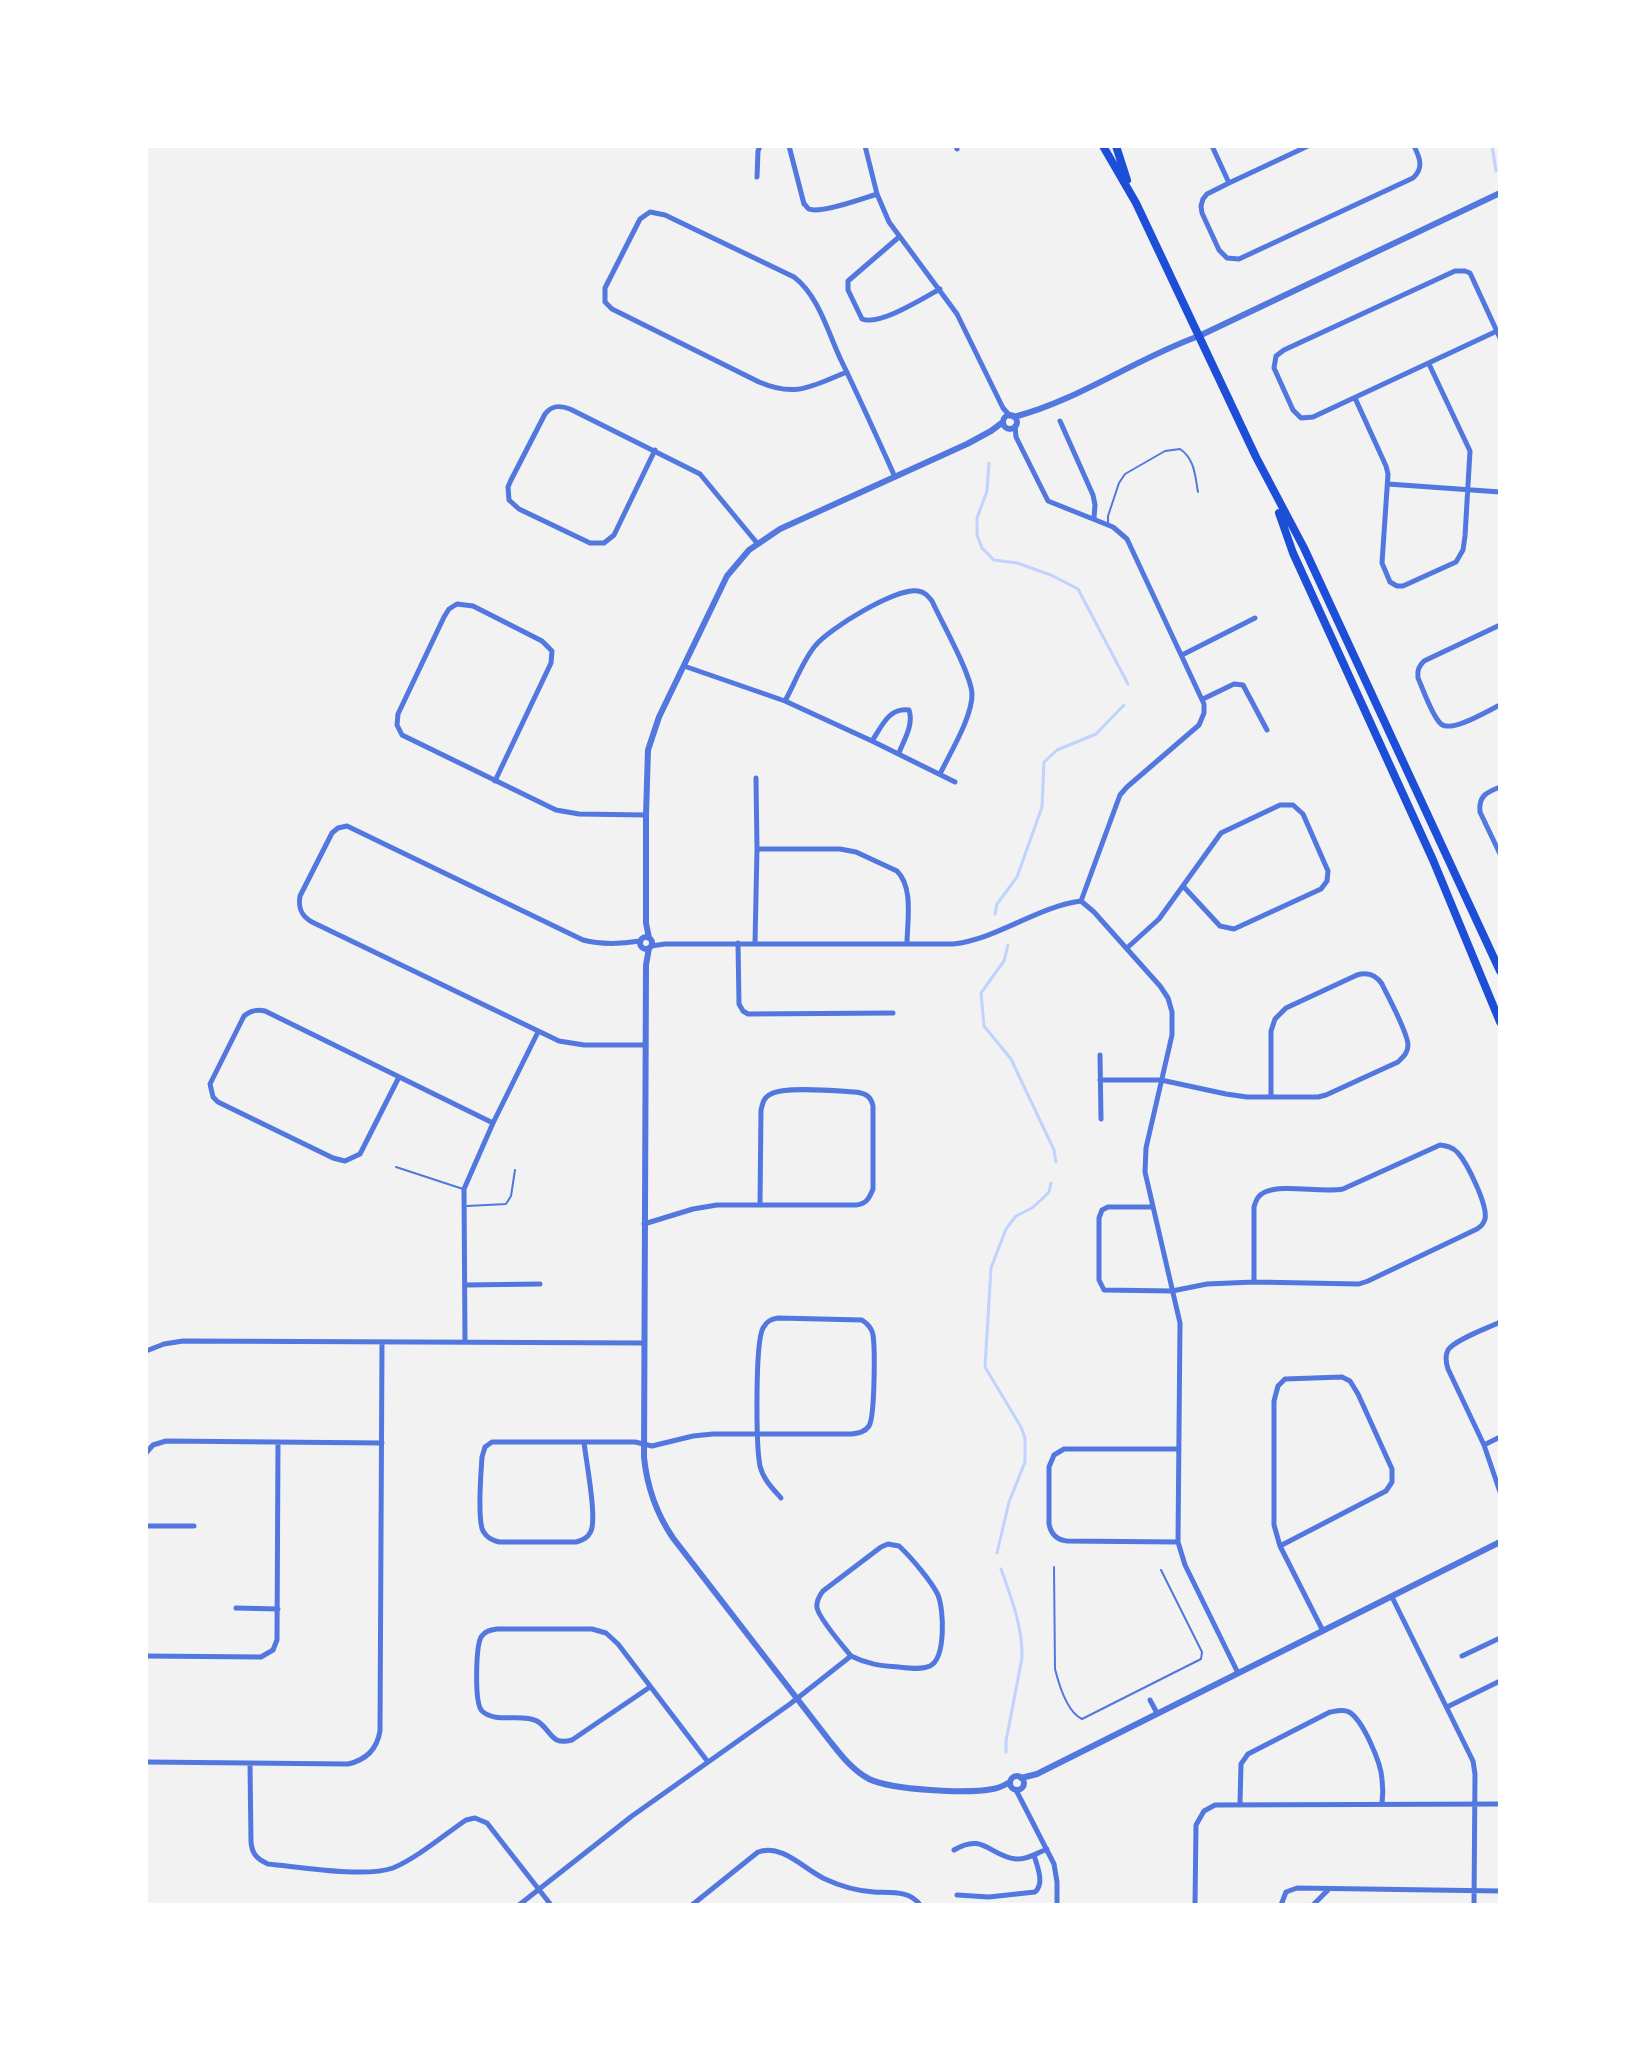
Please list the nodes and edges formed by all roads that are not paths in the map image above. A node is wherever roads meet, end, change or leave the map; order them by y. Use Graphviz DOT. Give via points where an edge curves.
graph roads {
  1 [pos="760,146"];
  2 [pos="789,146"];
  3 [pos="865,146"];
  4 [pos="1103,146"];
  5 [pos="1116,146"];
  6 [pos="1212,146"];
  7 [pos="1308,146"];
  8 [pos="1414,146"];
  9 [pos="757,177"];
  10 [pos="1229,183"];
  11 [pos="1500,193"];
  12 [pos="877,194"];
  13 [pos="1136,203"];
  14 [pos="899,237"];
  15 [pos="940,289"];
  16 [pos="1497,331"];
  17 [pos="1199,336"];
  18 [pos="1500,338"];
  19 [pos="1429,364"];
  20 [pos="847,372"];
  21 [pos="1355,398"];
  22 [pos="1060,421"];
  23 [pos="1010,422"];
  24 [pos="655,450"];
  25 [pos="895,477"];
  26 [pos="1388,484"];
  27 [pos="1469,490"];
  28 [pos="1198,492"];
  29 [pos="1272,492"];
  30 [pos="1500,492"];
  31 [pos="1094,518"];
  32 [pos="1107,524"];
  33 [pos="757,543"];
  34 [pos="1255,618"];
  35 [pos="1500,625"];
  36 [pos="1182,655"];
  37 [pos="684,666"];
  38 [pos="1203,699"];
  39 [pos="785,701"];
  40 [pos="1500,705"];
  41 [pos="1267,730"];
  42 [pos="872,741"];
  43 [pos="899,753"];
  44 [pos="940,774"];
  45 [pos="756,778"];
  46 [pos="495,781"];
  47 [pos="955,782"];
  48 [pos="1500,787"];
  49 [pos="646,815"];
  50 [pos="757,849"];
  51 [pos="1500,854"];
  52 [pos="1183,886"];
  53 [pos="1081,901"];
  54 [pos="646,943"];
  55 [pos="738,943"];
  56 [pos="755,943"];
  57 [pos="907,944"];
  58 [pos="1127,948"];
  59 [pos="1500,971"];
  60 [pos="893,1013"];
  61 [pos="1500,1022"];
  62 [pos="538,1032"];
  63 [pos="645,1045"];
  64 [pos="1100,1055"];
  65 [pos="399,1077"];
  66 [pos="1100,1080"];
  67 [pos="1161,1080"];
  68 [pos="1271,1097"];
  69 [pos="1101,1119"];
  70 [pos="493,1123"];
  71 [pos="396,1167"];
  72 [pos="515,1170"];
  73 [pos="464,1189"];
  74 [pos="760,1205"];
  75 [pos="466,1206"];
  76 [pos="1152,1207"];
  77 [pos="644,1224"];
  78 [pos="1254,1282"];
  79 [pos="540,1284"];
  80 [pos="465,1285"];
  81 [pos="1172,1291"];
  82 [pos="1500,1322"];
  83 [pos="382,1342"];
  84 [pos="465,1342"];
  85 [pos="644,1343"];
  86 [pos="146,1351"];
  87 [pos="757,1434"];
  88 [pos="1500,1437"];
  89 [pos="278,1442"];
  90 [pos="584,1442"];
  91 [pos="382,1443"];
  92 [pos="644,1444"];
  93 [pos="1484,1445"];
  94 [pos="1179,1449"];
  95 [pos="146,1453"];
  96 [pos="1499,1484"];
  97 [pos="1500,1492"];
  98 [pos="781,1498"];
  99 [pos="146,1526"];
  100 [pos="194,1526"];
  101 [pos="1178,1542"];
  102 [pos="1500,1542"];
  103 [pos="1280,1546"];
  104 [pos="1054,1567"];
  105 [pos="1161,1570"];
  106 [pos="1392,1597"];
  107 [pos="236,1608"];
  108 [pos="278,1609"];
  109 [pos="1323,1631"];
  110 [pos="1499,1640"];
  111 [pos="146,1656"];
  112 [pos="851,1656"];
  113 [pos="1462,1656"];
  114 [pos="1238,1673"];
  115 [pos="1500,1681"];
  116 [pos="650,1687"];
  117 [pos="797,1699"];
  118 [pos="1150,1700"];
  119 [pos="1447,1707"];
  120 [pos="1157,1713"];
  121 [pos="146,1762"];
  122 [pos="708,1762"];
  123 [pos="250,1764"];
  124 [pos="1018,1785"];
  125 [pos="1240,1803"];
  126 [pos="1382,1804"];
  127 [pos="1475,1804"];
  128 [pos="1500,1804"];
  129 [pos="1047,1849"];
  130 [pos="954,1850"];
  131 [pos="1034,1855"];
  132 [pos="539,1889"];
  133 [pos="1330,1889"];
  134 [pos="1474,1891"];
  135 [pos="1500,1891"];
  136 [pos="957,1895"];
  137 [pos="519,1905"];
  138 [pos="551,1905"];
  139 [pos="692,1905"];
  140 [pos="920,1905"];
  141 [pos="1057,1905"];
  142 [pos="1195,1905"];
  143 [pos="1281,1905"];
  144 [pos="1313,1905"];
  145 [pos="1474,1905"];
  1 -- 9 [label="street"];
  2 -- 12 [label="street" via="809,209"];
  3 -- 12 [label="street"];
  4 -- 13 [label="main road"];
  5 -- 13 [label="main road"];
  6 -- 10 [label="street"];
  7 -- 10 [label="street"];
  8 -- 10 [label="street" via="1420,168 1413,178 1235,260 1221,254 1201,210 1205,196"];
  11 -- 17 [label="street"];
  12 -- 14 [label="street"];
  13 -- 17 [label="main road"];
  14 -- 15 [label="street"];
  14 -- 15 [label="street" via="848,281 862,319 872,321"];
  15 -- 23 [label="street"];
  16 -- 18 [label="street"];
  16 -- 19 [label="street"];
  16 -- 21 [label="street" via="1470,273 1461,270 1278,353 1274,360 1301,418"];
  17 -- 23 [label="street"];
  17 -- 29 [label="main road"];
  19 -- 21 [label="street"];
  19 -- 27 [label="street" via="1470,451"];
  20 -- 20 [label="street" via="819,312 794,277 665,215 650,212 640,219 605,288 604,298 612,309 779,389 804,389"];
  20 -- 25 [label="street"];
  21 -- 26 [label="street" via="1386,466"];
  22 -- 31 [label="street" via="1093,495"];
  23 -- 25 [label="street"];
  23 -- 31 [label="street" via="1048,501"];
  24 -- 24 [label="street" via="556,406 545,414 511,480 509,500 576,536 604,543 614,535"];
  24 -- 33 [label="street" via="700,474"];
  25 -- 33 [label="street"];
  26 -- 27 [label="street"];
  26 -- 27 [label="street" via="1382,563 1390,582 1400,587 1461,556"];
  27 -- 30 [label="street"];
  28 -- 32 [label="lane" via="1190,457 1180,449 1165,451 1125,474"];
  29 -- 59 [label="main road" via="1304,548"];
  29 -- 61 [label="main road" via="1293,553 1433,860"];
  31 -- 32 [label="street"];
  32 -- 36 [label="street" via="1130,544"];
  33 -- 37 [label="street" via="727,576"];
  34 -- 36 [label="street"];
  35 -- 40 [label="street" via="1424,661 1418,673 1437,720 1446,726"];
  36 -- 38 [label="street"];
  37 -- 39 [label="street"];
  37 -- 49 [label="street" via="652,737"];
  38 -- 41 [label="street" via="1241,684"];
  38 -- 53 [label="street" via="1199,725 1120,795"];
  39 -- 42 [label="street"];
  39 -- 44 [label="street" via="808,655 835,627 903,593 924,593 972,692"];
  42 -- 43 [label="street"];
  42 -- 43 [label="street" via="888,716 908,710 911,722"];
  43 -- 44 [label="street"];
  44 -- 47 [label="street"];
  45 -- 50 [label="street"];
  46 -- 46 [label="street" via="397,728 398,714 444,617 457,604 473,606 552,651"];
  46 -- 49 [label="street" via="565,813"];
  48 -- 51 [label="street" via="1486,793 1479,806"];
  49 -- 54 [label="street"];
  50 -- 56 [label="street"];
  50 -- 57 [label="street" via="840,849 897,871 906,890"];
  52 -- 52 [label="street" via="1221,833 1284,804 1303,814 1328,871 1321,889 1234,929 1218,924"];
  52 -- 58 [label="street" via="1159,919"];
  53 -- 57 [label="street" via="960,943"];
  53 -- 58 [label="street"];
  54 -- 55 [label="street"];
  54 -- 62 [label="street" via="583,940 351,827 332,833 300,896 306,918"];
  54 -- 63 [label="street"];
  55 -- 56 [label="street"];
  55 -- 60 [label="street" via="739,1004 748,1014"];
  56 -- 57 [label="street"];
  58 -- 67 [label="street" via="1171,1005 1173,1027"];
  62 -- 63 [label="street" via="572,1044"];
  62 -- 70 [label="street"];
  63 -- 77 [label="street"];
  64 -- 66 [label="street"];
  65 -- 65 [label="street" via="260,1009 244,1016 210,1084 218,1102 345,1161 360,1154"];
  65 -- 70 [label="street"];
  66 -- 67 [label="street"];
  66 -- 69 [label="street"];
  67 -- 68 [label="street"];
  67 -- 76 [label="street" via="1144,1162"];
  68 -- 68 [label="street" via="1326,1095 1404,1057 1406,1037 1375,977 1357,975 1278,1015 1271,1031"];
  70 -- 73 [label="street"];
  71 -- 73 [label="lane"];
  72 -- 75 [label="lane" via="506,1204"];
  73 -- 75 [label="street"];
  74 -- 74 [label="street" via="866,1202 873,1189 870,1098 855,1092 785,1090 767,1096 761,1110"];
  74 -- 77 [label="street" via="717,1205"];
  75 -- 80 [label="street"];
  76 -- 81 [label="street"];
  76 -- 81 [label="street" via="1108,1207 1101,1212 1099,1283 1107,1291"];
  77 -- 85 [label="street"];
  78 -- 78 [label="street" via="1368,1281 1481,1226 1485,1214 1480,1194 1459,1154 1440,1145 1343,1189 1264,1193 1254,1207"];
  78 -- 81 [label="street"];
  79 -- 80 [label="street"];
  80 -- 84 [label="street"];
  81 -- 94 [label="street" via="1180,1330"];
  82 -- 93 [label="street" via="1455,1343 1446,1358"];
  83 -- 84 [label="street"];
  83 -- 86 [label="street" via="183,1341"];
  83 -- 91 [label="street"];
  84 -- 85 [label="street"];
  85 -- 92 [label="street"];
  87 -- 87 [label="street" via="852,1434 868,1427 874,1342 869,1326 857,1319 768,1321 759,1347"];
  87 -- 92 [label="street"];
  87 -- 98 [label="street" via="762,1474"];
  88 -- 93 [label="street"];
  89 -- 91 [label="street"];
  89 -- 95 [label="street" via="166,1441"];
  89 -- 108 [label="street"];
  90 -- 90 [label="street" via="497,1441 485,1447 480,1522 489,1539 576,1542 588,1537 593,1514"];
  90 -- 92 [label="street"];
  91 -- 123 [label="street" via="377,1743 365,1757 348,1764"];
  92 -- 117 [label="street" via="651,1493 666,1527"];
  93 -- 96 [label="street"];
  94 -- 101 [label="street"];
  94 -- 101 [label="street" via="1064,1449 1049,1467 1049,1524 1058,1539"];
  96 -- 97 [label="street"];
  99 -- 100 [label="street"];
  101 -- 114 [label="street"];
  102 -- 106 [label="street"];
  103 -- 103 [label="street" via="1274,1525 1276,1391 1285,1379 1342,1377 1358,1394 1392,1469 1392,1482 1386,1491"];
  103 -- 109 [label="street"];
  104 -- 105 [label="lane" via="1055,1669 1073,1714 1080,1719 1201,1659"];
  106 -- 109 [label="street"];
  106 -- 119 [label="street"];
  107 -- 108 [label="street"];
  108 -- 111 [label="street" via="276,1643 266,1655"];
  109 -- 114 [label="street"];
  110 -- 113 [label="street"];
  112 -- 112 [label="street" via="820,1615 819,1596 881,1547 899,1546 938,1596 940,1655 919,1668 876,1666"];
  112 -- 117 [label="street"];
  114 -- 120 [label="street"];
  115 -- 119 [label="street"];
  116 -- 116 [label="street" via="611,1636 599,1631 493,1629 479,1641 481,1710 533,1720 560,1742 572,1740"];
  116 -- 122 [label="street"];
  117 -- 122 [label="street"];
  117 -- 124 [label="street" via="844,1759 878,1782 962,1790"];
  118 -- 120 [label="street"];
  119 -- 127 [label="street" via="1472,1756"];
  120 -- 124 [label="street"];
  121 -- 123 [label="street"];
  122 -- 132 [label="street"];
  123 -- 132 [label="street" via="251,1842 253,1852 268,1864 381,1871 475,1818 487,1823"];
  124 -- 129 [label="street"];
  125 -- 126 [label="street"];
  125 -- 126 [label="street" via="1241,1764 1248,1754 1339,1710 1359,1722 1378,1760"];
  125 -- 142 [label="street" via="1215,1805 1198,1820"];
  126 -- 127 [label="street"];
  127 -- 128 [label="street"];
  127 -- 134 [label="street"];
  129 -- 131 [label="street"];
  129 -- 141 [label="street" via="1056,1870"];
  130 -- 131 [label="street" via="977,1843 1013,1858"];
  131 -- 136 [label="street" via="1040,1883 1035,1892"];
  132 -- 137 [label="street"];
  132 -- 138 [label="street"];
  133 -- 134 [label="street"];
  133 -- 143 [label="street" via="1294,1889 1286,1892"];
  133 -- 144 [label="street"];
  134 -- 135 [label="street"];
  134 -- 145 [label="street"];
  139 -- 140 [label="street" via="765,1849 824,1879 866,1892 906,1895"];
}
